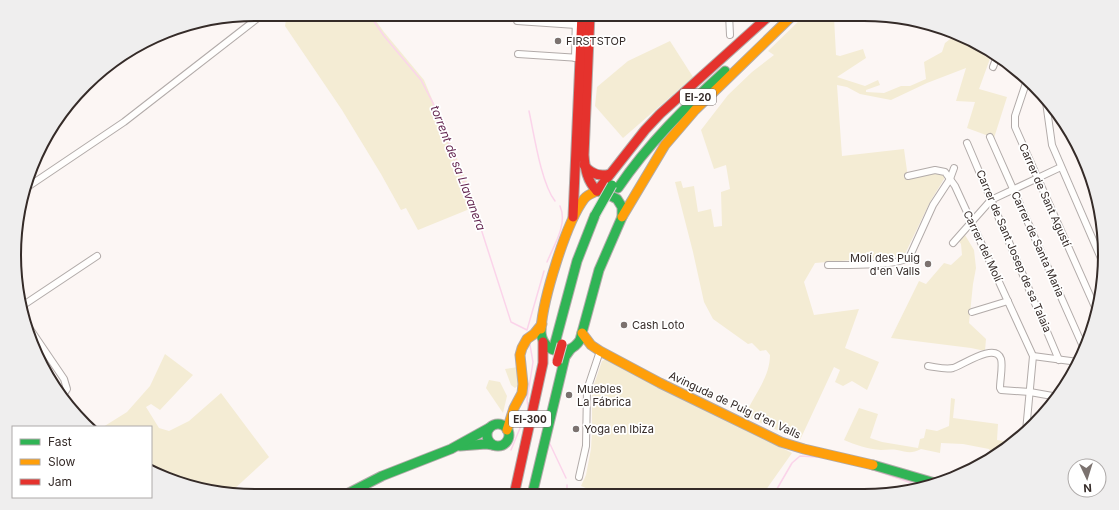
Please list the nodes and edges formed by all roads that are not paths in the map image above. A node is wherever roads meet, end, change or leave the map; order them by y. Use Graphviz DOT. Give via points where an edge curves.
graph roads {
  1 [pos="253,21"];
  2 [pos="517,21"];
  3 [pos="576,21"];
  4 [pos="581,21"];
  5 [pos="590,21"];
  6 [pos="729,21"];
  7 [pos="763,21"];
  8 [pos="770,21"];
  9 [pos="780,21"];
  10 [pos="787,21"];
  11 [pos="576,25"];
  12 [pos="730,35"];
  13 [pos="518,54"];
  14 [pos="578,58"];
  15 [pos="995,61"];
  16 [pos="993,67"];
  17 [pos="1025,86"];
  18 [pos="1047,109"];
  19 [pos="990,137"];
  20 [pos="967,143"];
  21 [pos="584,164"];
  22 [pos="954,168"];
  23 [pos="1061,168"];
  24 [pos="610,174"];
  25 [pos="908,176"];
  26 [pos="1038,178"];
  27 [pos="950,179"];
  28 [pos="32,184"];
  29 [pos="615,187"];
  30 [pos="1014,189"];
  31 [pos="597,191"];
  32 [pos="991,200"];
  33 [pos="622,217"];
  34 [pos="573,221"];
  35 [pos="972,222"];
  36 [pos="954,243"];
  37 [pos="1098,251"];
  38 [pos="97,256"];
  39 [pos="828,265"];
  40 [pos="1008,301"];
  41 [pos="1093,303"];
  42 [pos="26,304"];
  43 [pos="972,312"];
  44 [pos="542,324"];
  45 [pos="582,333"];
  46 [pos="36,338"];
  47 [pos="528,339"];
  48 [pos="543,341"];
  49 [pos="1081,342"];
  50 [pos="572,349"];
  51 [pos="600,351"];
  52 [pos="1033,356"];
  53 [pos="1059,360"];
  54 [pos="553,361"];
  55 [pos="1072,361"];
  56 [pos="928,366"];
  57 [pos="65,392"];
  58 [pos="1030,392"];
  59 [pos="1050,396"];
  60 [pos="514,408"];
  61 [pos="1027,422"];
  62 [pos="492,426"];
  63 [pos="507,430"];
  64 [pos="493,445"];
  65 [pos="451,448"];
  66 [pos="579,477"];
  67 [pos="926,481"];
  68 [pos="355,489"];
  69 [pos="515,489"];
  70 [pos="521,489"];
  71 [pos="527,489"];
  72 [pos="533,489"];
  1 -- 28 [label="street" via="124,122"];
  2 -- 11 [label="street"];
  3 -- 11 [label="street"];
  4 -- 14 [label="main road, EI-300"];
  5 -- 21 [label="main road"];
  6 -- 12 [label="street"];
  7 -- 24 [label="main road" via="664,110"];
  8 -- 29 [label="main road, EI-20" via="656,128 634,153"];
  9 -- 29 [label="main road, EI-20" via="668,125"];
  10 -- 33 [label="main road" via="695,110 670,139"];
  11 -- 14 [label="street"];
  13 -- 14 [label="street"];
  14 -- 34 [label="main road, EI-300"];
  15 -- 16 [label="street"];
  17 -- 26 [label="street, Carrer de Sant Agustí" via="1014,123"];
  18 -- 23 [label="street" via="1052,145"];
  19 -- 30 [label="street, Carrer de Santa Maria"];
  20 -- 32 [label="street, Carrer de Sant Josep de sa Talaia"];
  21 -- 24 [label="main road" via="593,174"];
  21 -- 31 [label="main road" via="588,180"];
  22 -- 27 [label="street"];
  23 -- 26 [label="street"];
  23 -- 37 [label="street"];
  24 -- 31 [label="main road"];
  25 -- 27 [label="street" via="935,170 945,172"];
  26 -- 30 [label="street"];
  26 -- 41 [label="street, Carrer de Sant Agustí"];
  27 -- 35 [label="street, Carrer del Molí"];
  27 -- 39 [label="street" via="933,206 910,258 888,263"];
  29 -- 54 [label="main road, EI-20, bridge" via="598,216"];
  30 -- 32 [label="street"];
  30 -- 49 [label="street, Carrer de Santa Maria"];
  31 -- 33 [label="main road" via="610,195 620,202"];
  31 -- 34 [label="main road, EI-300" via="585,198"];
  32 -- 35 [label="street"];
  32 -- 53 [label="street, Carrer de Sant Josep de sa Talaia"];
  33 -- 45 [label="main road, EI-300" via="599,270"];
  34 -- 44 [label="main road, EI-300" via="555,269"];
  35 -- 36 [label="street"];
  35 -- 40 [label="street, Carrer del Molí"];
  38 -- 42 [label="street"];
  40 -- 43 [label="street"];
  40 -- 52 [label="street, Carrer del Molí"];
  44 -- 47 [label="main road"];
  44 -- 48 [label="main road, EI-300"];
  45 -- 50 [label="main road, EI-300" via="580,340"];
  45 -- 51 [label="main road, Avinguda de Puig d'en Valls"];
  46 -- 57 [label="street" via="64,379 67,389"];
  47 -- 48 [label="main road" via="536,338"];
  47 -- 60 [label="main road" via="520,354 522,393"];
  48 -- 50 [label="main road, Avinguda de Puig d'en Valls" via="552,350 562,352"];
  48 -- 69 [label="main road, EI-300" via="543,363"];
  50 -- 51 [label="main road, Avinguda de Puig d'en Valls" via="582,347"];
  50 -- 72 [label="main road, EI-300" via="565,357"];
  51 -- 66 [label="street" via="588,390 586,446"];
  51 -- 67 [label="main road, Avinguda de Puig d'en Valls" via="781,442"];
  52 -- 53 [label="street"];
  52 -- 58 [label="street"];
  53 -- 55 [label="street"];
  54 -- 70 [label="main road, EI-20"];
  54 -- 71 [label="main road, EI-20"];
  56 -- 58 [label="street" via="948,369 982,354 996,354 1002,361 1001,390"];
  58 -- 59 [label="street"];
  58 -- 61 [label="street"];
  60 -- 62 [label="main road"];
  60 -- 63 [label="main road"];
  62 -- 63 [label="main road" via="501,425"];
  62 -- 64 [label="main road" via="487,433"];
  62 -- 65 [label="main road"];
  63 -- 64 [label="main road" via="506,442 500,446"];
  64 -- 65 [label="main road" via="476,444"];
  65 -- 68 [label="main road"];
}
